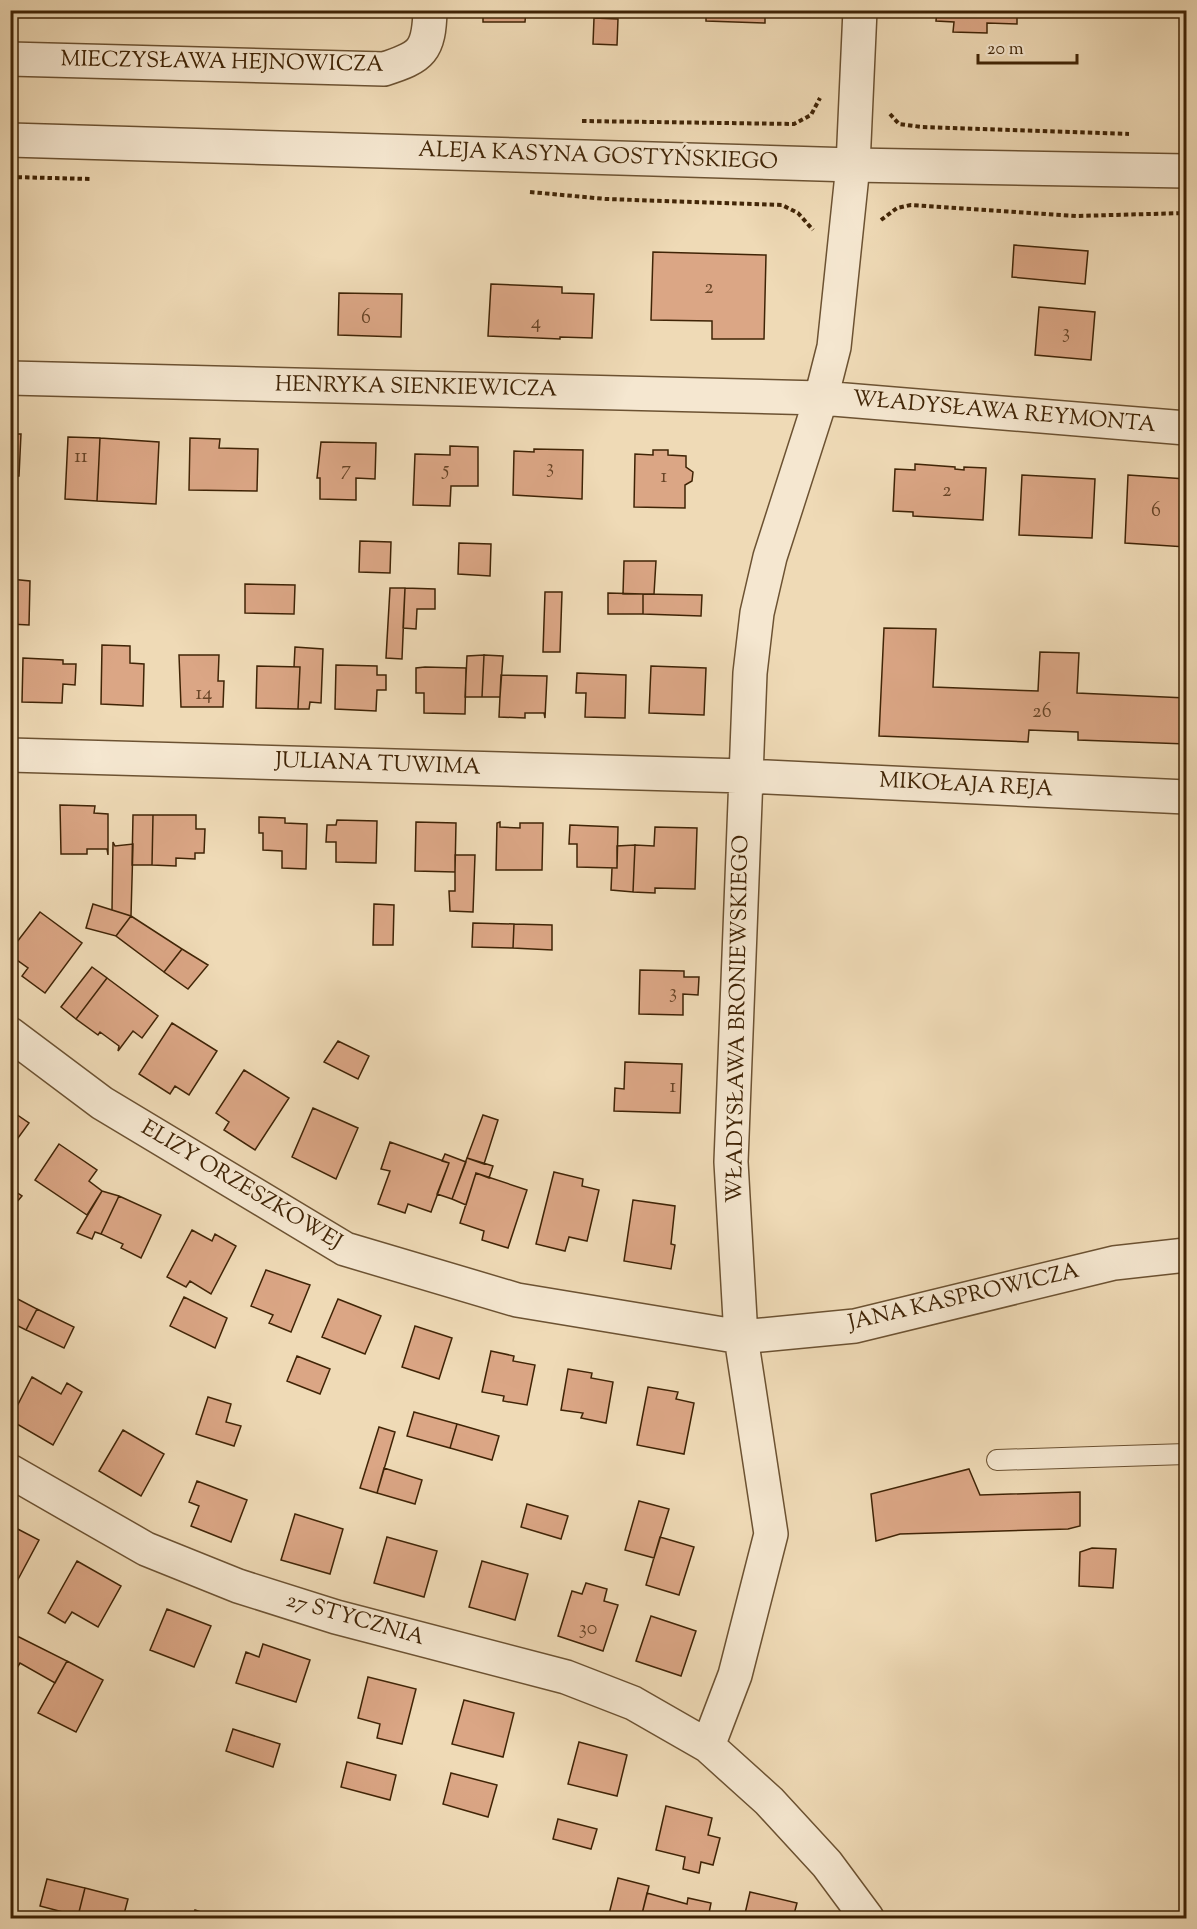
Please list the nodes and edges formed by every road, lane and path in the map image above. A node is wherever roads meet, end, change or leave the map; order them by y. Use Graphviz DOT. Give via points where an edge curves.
graph roads {
  1 [pos="430,10"];
  2 [pos="860,10"];
  3 [pos="10,59"];
  4 [pos="822,90"];
  5 [pos="890,106"];
  6 [pos="577,121"];
  7 [pos="1133,134"];
  8 [pos="10,140"];
  9 [pos="853,165"];
  10 [pos="1186,171"];
  11 [pos="10,177"];
  12 [pos="93,179"];
  13 [pos="522,191"];
  14 [pos="1186,213"];
  15 [pos="846,235"];
  16 [pos="10,378"];
  17 [pos="821,399"];
  18 [pos="1186,428"];
  19 [pos="10,754"];
  20 [pos="745,776"];
  21 [pos="1186,797"];
  22 [pos="10,1034"];
  23 [pos="1186,1255"];
  24 [pos="741,1337"];
  25 [pos="1186,1454"];
  26 [pos="997,1460"];
  27 [pos="10,1471"];
  28 [pos="708,1746"];
  29 [pos="867,1918"];
  1 -- 3 [label="street, MIECZYSŁAWA HEJNOWICZA" via="429,36 415,59 384,69"];
  2 -- 9 [label="street, WŁADYSŁAWA BRONIEWSKIEGO"];
  4 -- 6 [label="path" via="811,115 794,123"];
  5 -- 7 [label="path" via="890,117 899,124 922,127"];
  8 -- 9 [label="street, ALEJA KASYNA GOSTYŃSKIEGO"];
  9 -- 10 [label="street, ALEJA KASYNA GOSTYŃSKIEGO"];
  9 -- 15 [label="street, WŁADYSŁAWA BRONIEWSKIEGO"];
  11 -- 12 [label="path"];
  13 -- 15 [label="path" via="606,199 782,205 798,213 815,232"];
  14 -- 15 [label="path" via="1076,216 911,205 897,208 866,236"];
  15 -- 17 [label="street, WŁADYSŁAWA BRONIEWSKIEGO" via="834,347"];
  16 -- 17 [label="street, HENRYKA SIENKIEWICZA"];
  17 -- 18 [label="street, WŁADYSŁAWA REYMONTA"];
  17 -- 20 [label="street, WŁADYSŁAWA BRONIEWSKIEGO" via="770,557 757,613"];
  19 -- 20 [label="street, JULIANA TUWIMA"];
  20 -- 21 [label="street, MIKOŁAJA REJA"];
  20 -- 24 [label="street, WŁADYSŁAWA BRONIEWSKIEGO" via="731,1162"];
  22 -- 24 [label="street, ELIZY ORZESZKOWEJ" via="102,1103 345,1249 517,1300"];
  23 -- 24 [label="street, JANA KASPROWICZA" via="1114,1263 855,1326"];
  24 -- 28 [label="street, WŁADYSŁAWA BRONIEWSKIEGO" via="771,1534 735,1675"];
  25 -- 26 [label="lane"];
  27 -- 28 [label="street, 27 STYCZNIA" via="146,1549 238,1586 336,1617 566,1677 633,1703"];
  28 -- 29 [label="street, 27 STYCZNIA" via="769,1800 827,1864"];
}
